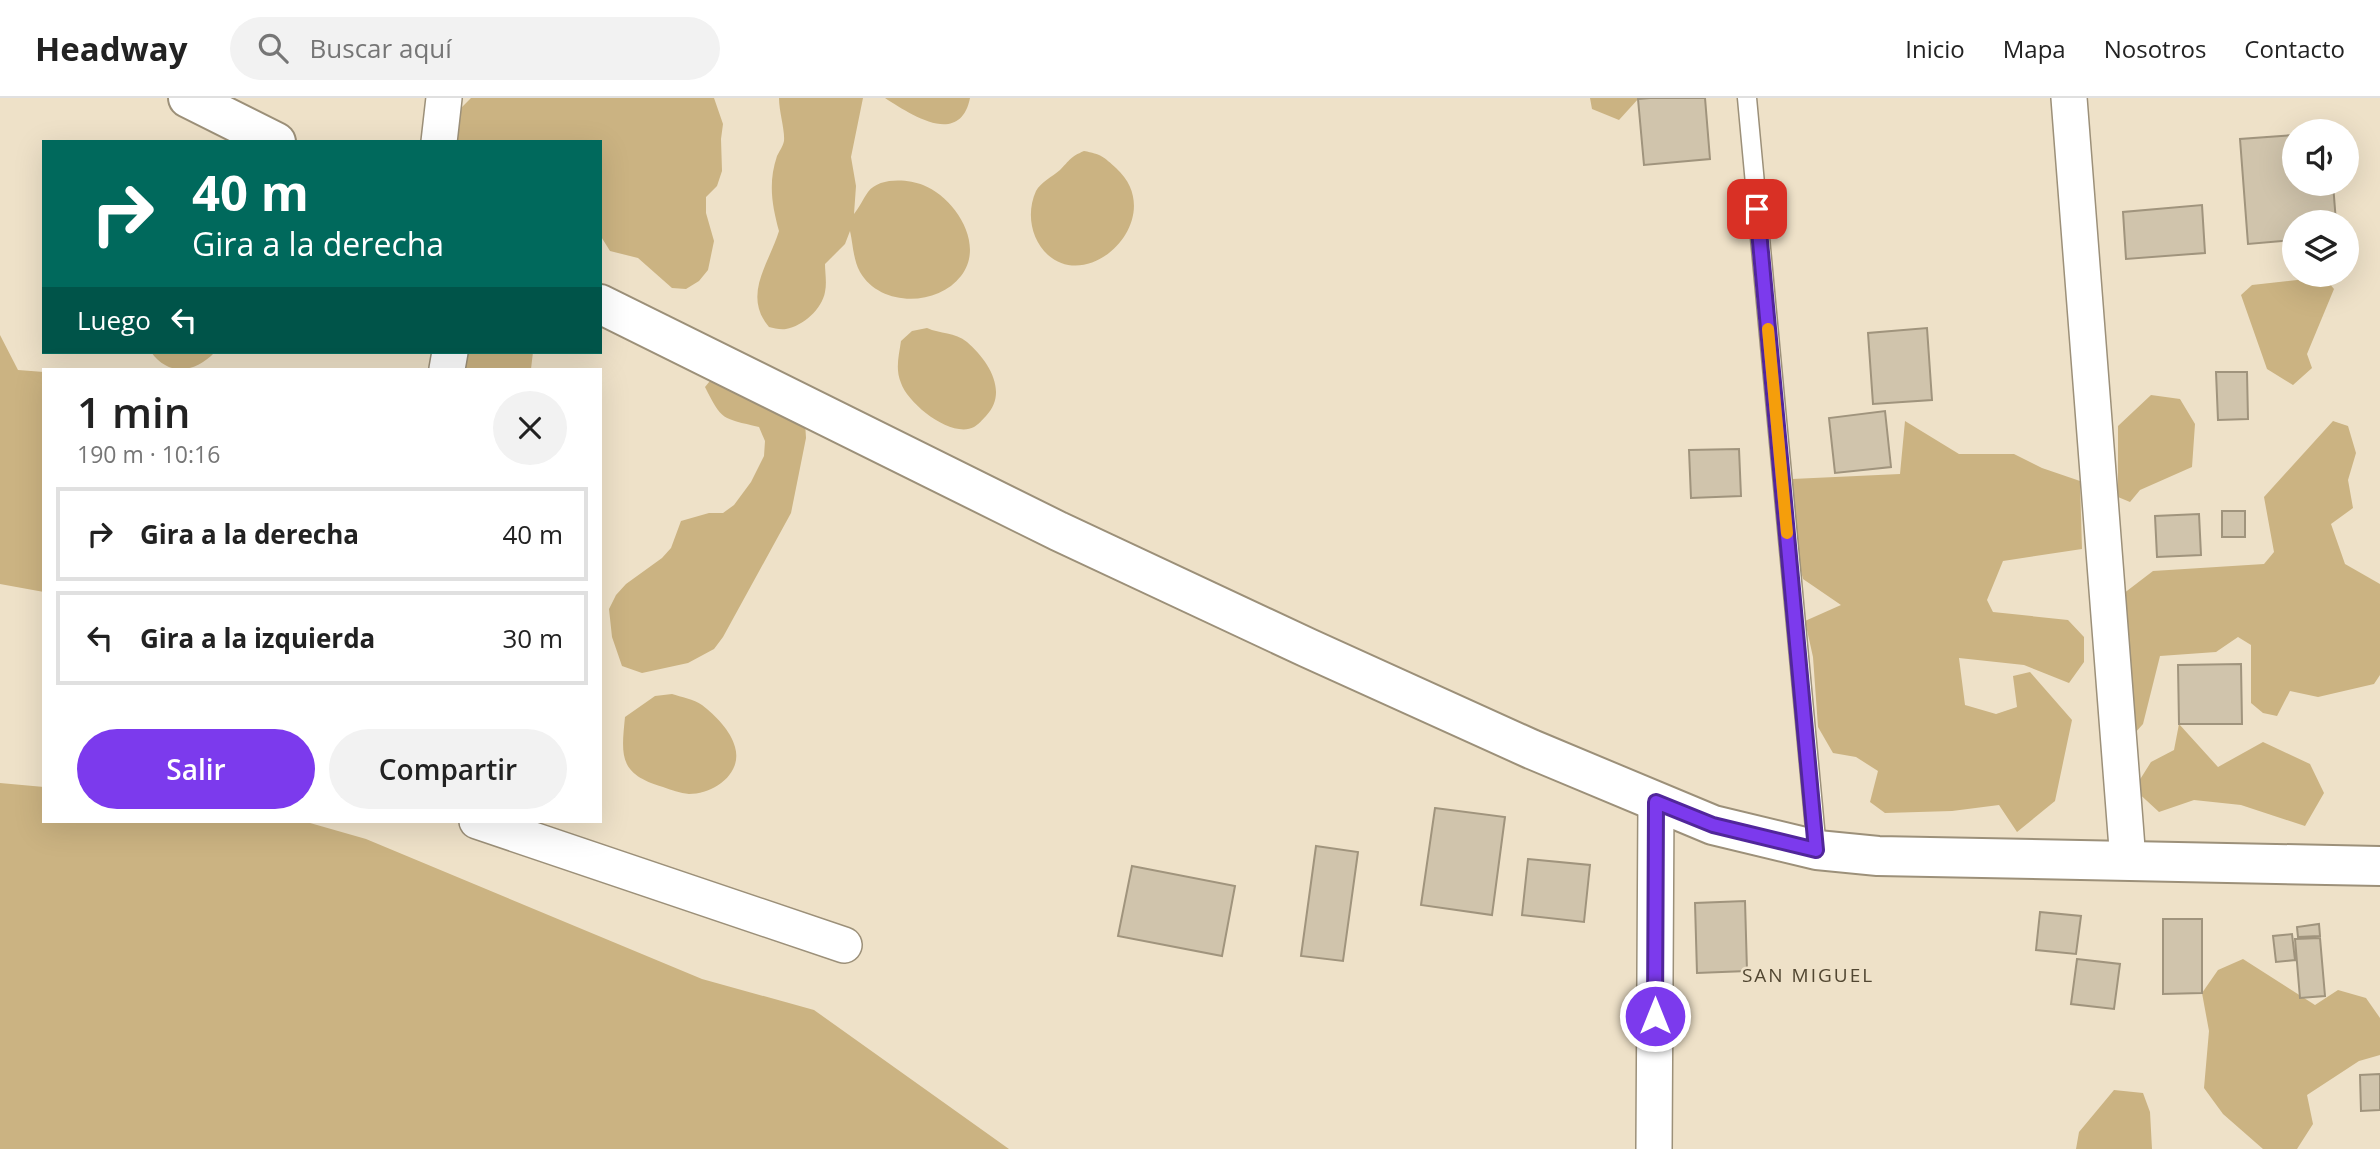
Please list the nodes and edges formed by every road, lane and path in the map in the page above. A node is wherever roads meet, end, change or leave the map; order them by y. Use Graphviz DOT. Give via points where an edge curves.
graph roads {
  1 [pos="188,98"];
  2 [pos="444,98"];
  3 [pos="1747,98"];
  4 [pos="2069,98"];
  5 [pos="272,140"];
  6 [pos="439,140"];
  7 [pos="602,305"];
  8 [pos="1656,802"];
  9 [pos="483,823"];
  10 [pos="1816,850"];
  11 [pos="2128,861"];
  12 [pos="2380,866"];
  13 [pos="844,945"];
  14 [pos="1654,1149"];
  1 -- 5 [label="street"];
  2 -- 6 [label="street"];
  3 -- 10 [label="lane"];
  4 -- 11 [label="street"];
  7 -- 8 [label="street" via="1308,649"];
  8 -- 10 [label="street" via="1713,825"];
  8 -- 14 [label="street"];
  9 -- 13 [label="street"];
  10 -- 11 [label="street" via="1892,857"];
  11 -- 12 [label="street"];
}
